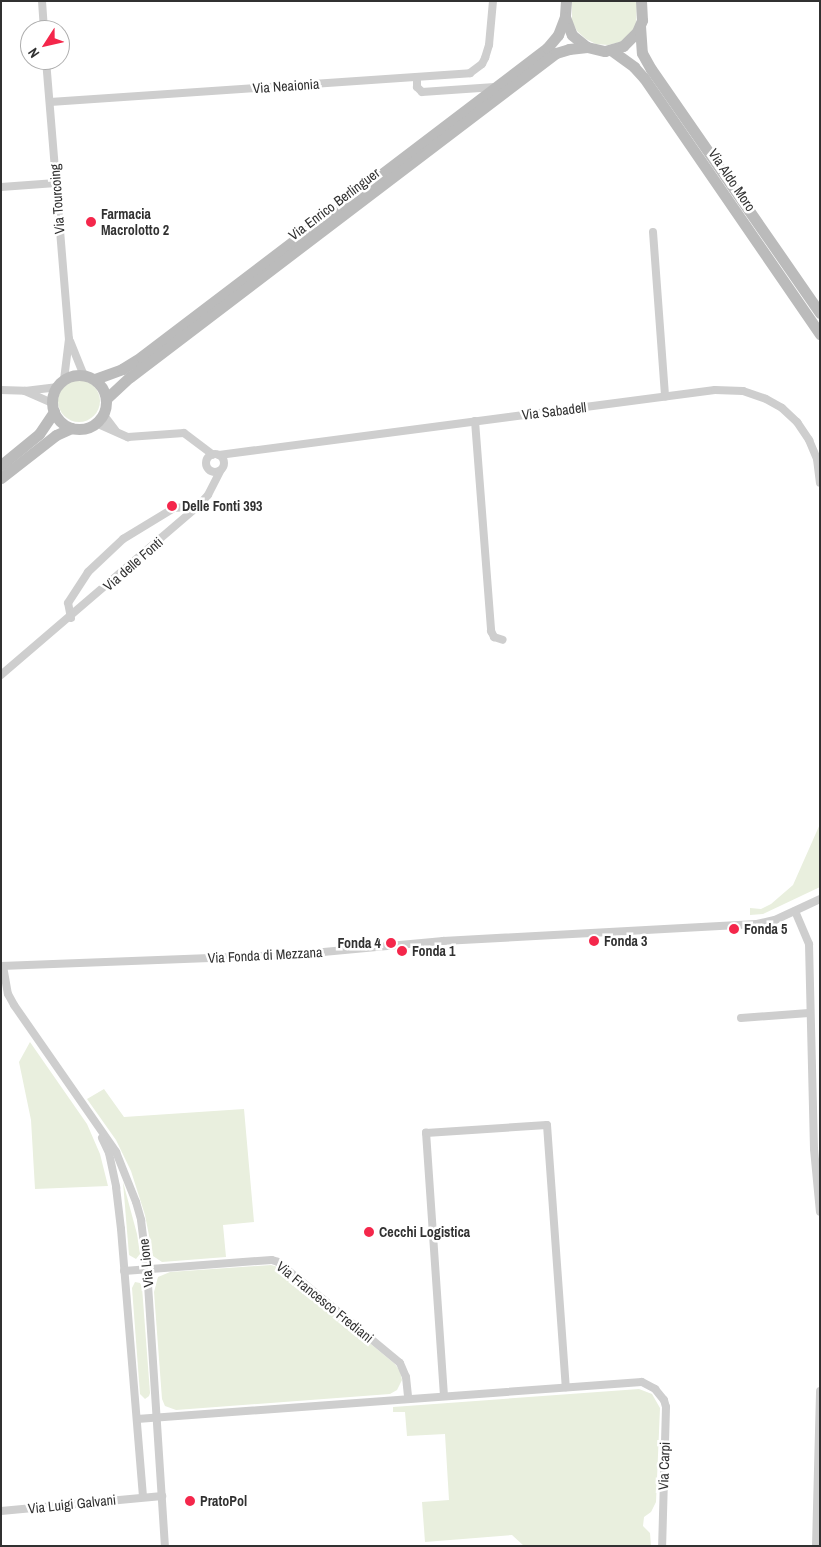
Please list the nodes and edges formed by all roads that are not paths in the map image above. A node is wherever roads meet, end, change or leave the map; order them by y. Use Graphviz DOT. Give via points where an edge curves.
graph roads {
  1 [pos="42,1"];
  2 [pos="493,1"];
  3 [pos="566,1"];
  4 [pos="642,1"];
  5 [pos="565,17"];
  6 [pos="43,20"];
  7 [pos="640,26"];
  8 [pos="587,47"];
  9 [pos="611,50"];
  10 [pos="47,70"];
  11 [pos="417,77"];
  12 [pos="497,87"];
  13 [pos="50,102"];
  14 [pos="56,183"];
  15 [pos="1,187"];
  16 [pos="653,232"];
  17 [pos="820,313"];
  18 [pos="820,334"];
  19 [pos="69,339"];
  20 [pos="83,374"];
  21 [pos="94,379"];
  22 [pos="60,382"];
  23 [pos="1,390"];
  24 [pos="25,391"];
  25 [pos="665,397"];
  26 [pos="106,399"];
  27 [pos="53,408"];
  28 [pos="104,414"];
  29 [pos="475,422"];
  30 [pos="96,424"];
  31 [pos="72,428"];
  32 [pos="117,432"];
  33 [pos="237,454"];
  34 [pos="213,457"];
  35 [pos="1,465"];
  36 [pos="218,468"];
  37 [pos="1,478"];
  38 [pos="820,483"];
  39 [pos="195,509"];
  40 [pos="70,618"];
  41 [pos="503,640"];
  42 [pos="1,675"];
  43 [pos="820,899"];
  44 [pos="795,911"];
  45 [pos="2,966"];
  46 [pos="809,1014"];
  47 [pos="740,1018"];
  48 [pos="94,1120"];
  49 [pos="820,1212"];
  50 [pos="147,1269"];
  51 [pos="124,1271"];
  52 [pos="566,1386"];
  53 [pos="820,1391"];
  54 [pos="444,1396"];
  55 [pos="408,1398"];
  56 [pos="155,1418"];
  57 [pos="137,1420"];
  58 [pos="162,1496"];
  59 [pos="143,1497"];
  60 [pos="819,1510"];
  61 [pos="1,1511"];
  62 [pos="165,1546"];
  63 [pos="662,1546"];
  64 [pos="816,1546"];
  1 -- 6 [label="street"];
  2 -- 11 [label="street, Via Neaionia" via="485,58 477,69 470,73"];
  3 -- 5 [label="main road"];
  4 -- 7 [label="main road, Via Aldo Moro"];
  5 -- 8 [label="main road" via="572,35"];
  5 -- 12 [label="main road, Via Enrico Berlinguer" via="558,35 548,48"];
  7 -- 9 [label="main road" via="629,42"];
  7 -- 17 [label="main road, Via Aldo Moro" via="642,53 651,69"];
  8 -- 9 [label="main road, Via Enrico Berlinguer"];
  8 -- 26 [label="main road, Via Enrico Berlinguer" via="556,53 130,377"];
  9 -- 18 [label="main road, Via Aldo Moro" via="644,78"];
  10 -- 13 [label="street, Via Tourcoing"];
  11 -- 12 [label="street" via="417,87 422,92"];
  11 -- 13 [label="street, Via Neaionia"];
  12 -- 21 [label="main road, Via Enrico Berlinguer" via="142,356 122,369"];
  13 -- 14 [label="street, Via Tourcoing"];
  14 -- 15 [label="street"];
  14 -- 19 [label="street, Via Tourcoing"];
  16 -- 25 [label="street"];
  19 -- 20 [label="street, Via Tourcoing"];
  19 -- 22 [label="street, Via Tourcoing"];
  20 -- 21 [label="main road"];
  20 -- 22 [label="main road"];
  21 -- 26 [label="main road" via="103,388"];
  22 -- 24 [label="street"];
  22 -- 27 [label="main road"];
  23 -- 24 [label="street"];
  24 -- 27 [label="street"];
  25 -- 29 [label="street, Via Sabadell"];
  25 -- 38 [label="street, Via Sabadell" via="715,390 743,391 766,399 787,413 810,440"];
  26 -- 28 [label="main road"];
  27 -- 31 [label="main road" via="61,422"];
  27 -- 35 [label="main road" via="39,434"];
  28 -- 30 [label="main road"];
  28 -- 32 [label="street"];
  29 -- 33 [label="street, Via Sabadell"];
  29 -- 41 [label="street" via="491,631 494,637"];
  30 -- 31 [label="main road" via="84,429"];
  30 -- 32 [label="street"];
  31 -- 37 [label="main road" via="56,435"];
  32 -- 34 [label="street" via="132,437 181,432"];
  33 -- 34 [label="street, Via Sabadell"];
  33 -- 36 [label="street"];
  34 -- 36 [label="street"];
  34 -- 36 [label="street" via="208,468"];
  36 -- 39 [label="street, Via delle Fonti" via="205,500"];
  39 -- 40 [label="street, Via delle Fonti"];
  39 -- 40 [label="street, Via delle Fonti" via="174,508 123,539 88,572 68,603"];
  40 -- 42 [label="street, Via delle Fonti"];
  43 -- 44 [label="street, Via Fonda di Mezzana"];
  44 -- 45 [label="street, Via Fonda di Mezzana" via="756,924 442,942 291,955"];
  44 -- 46 [label="street" via="809,944"];
  45 -- 48 [label="street, Via Lione" via="14,1005"];
  46 -- 47 [label="street"];
  46 -- 49 [label="street"];
  48 -- 50 [label="street, Via Lione" via="116,1152 130,1185 141,1220"];
  48 -- 51 [label="street, Via Lione" via="109,1153 116,1187"];
  50 -- 51 [label="street, Via Francesco Frediani"];
  50 -- 55 [label="street, Via Francesco Frediani" via="278,1262 400,1363 406,1377"];
  50 -- 56 [label="street, Via Lione"];
  51 -- 57 [label="street, Via Lione"];
  52 -- 54 [label="street"];
  52 -- 54 [label="street" via="548,1125 430,1132 426,1133"];
  52 -- 63 [label="street, Via Carpi" via="642,1382 655,1389 664,1400"];
  53 -- 60 [label="street"];
  54 -- 55 [label="street"];
  55 -- 56 [label="street"];
  56 -- 57 [label="street"];
  56 -- 58 [label="street, Via Lione"];
  57 -- 59 [label="street, Via Lione"];
  58 -- 59 [label="street, Via Luigi Galvani"];
  58 -- 62 [label="street, Via Lione"];
  59 -- 61 [label="street, Via Luigi Galvani"];
  60 -- 64 [label="street"];
}
